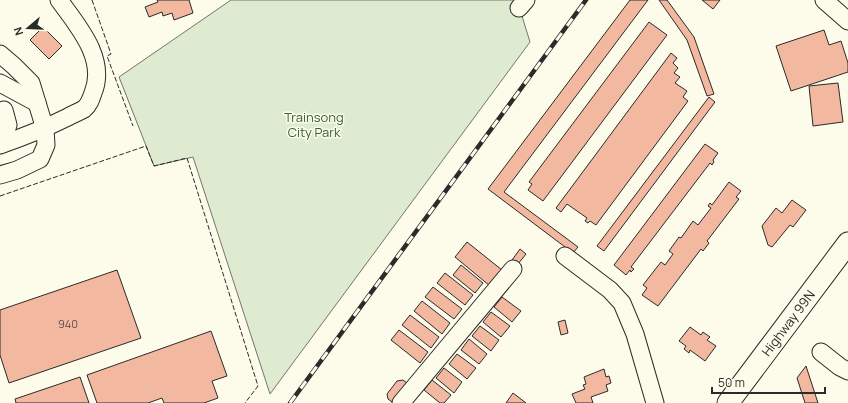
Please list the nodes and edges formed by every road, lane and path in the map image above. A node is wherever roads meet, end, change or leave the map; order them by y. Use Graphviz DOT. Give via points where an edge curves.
graph roads {
  1 [pos="60,0"];
  2 [pos="824,0"];
  3 [pos="848,21"];
  4 [pos="0,54"];
  5 [pos="1,85"];
  6 [pos="37,103"];
  7 [pos="4,110"];
  8 [pos="45,129"];
  9 [pos="1,145"];
  10 [pos="0,176"];
  11 [pos="848,243"];
  12 [pos="565,256"];
  13 [pos="513,269"];
  14 [pos="821,352"];
  15 [pos="848,371"];
  16 [pos="401,403"];
  17 [pos="655,403"];
  18 [pos="728,403"];
  1 -- 8 [label="street" via="88,40 97,73 96,87 85,108"];
  2 -- 3 [label="street"];
  4 -- 6 [label="street" via="32,84"];
  5 -- 6 [label="street"];
  6 -- 8 [label="street"];
  7 -- 9 [label="street" via="8,125"];
  8 -- 9 [label="street"];
  8 -- 10 [label="street" via="46,145 40,159"];
  11 -- 18 [label="main road, Highway 99N"];
  12 -- 17 [label="street" via="610,290 622,303 635,334"];
  13 -- 16 [label="street"];
  14 -- 15 [label="street"];
}
